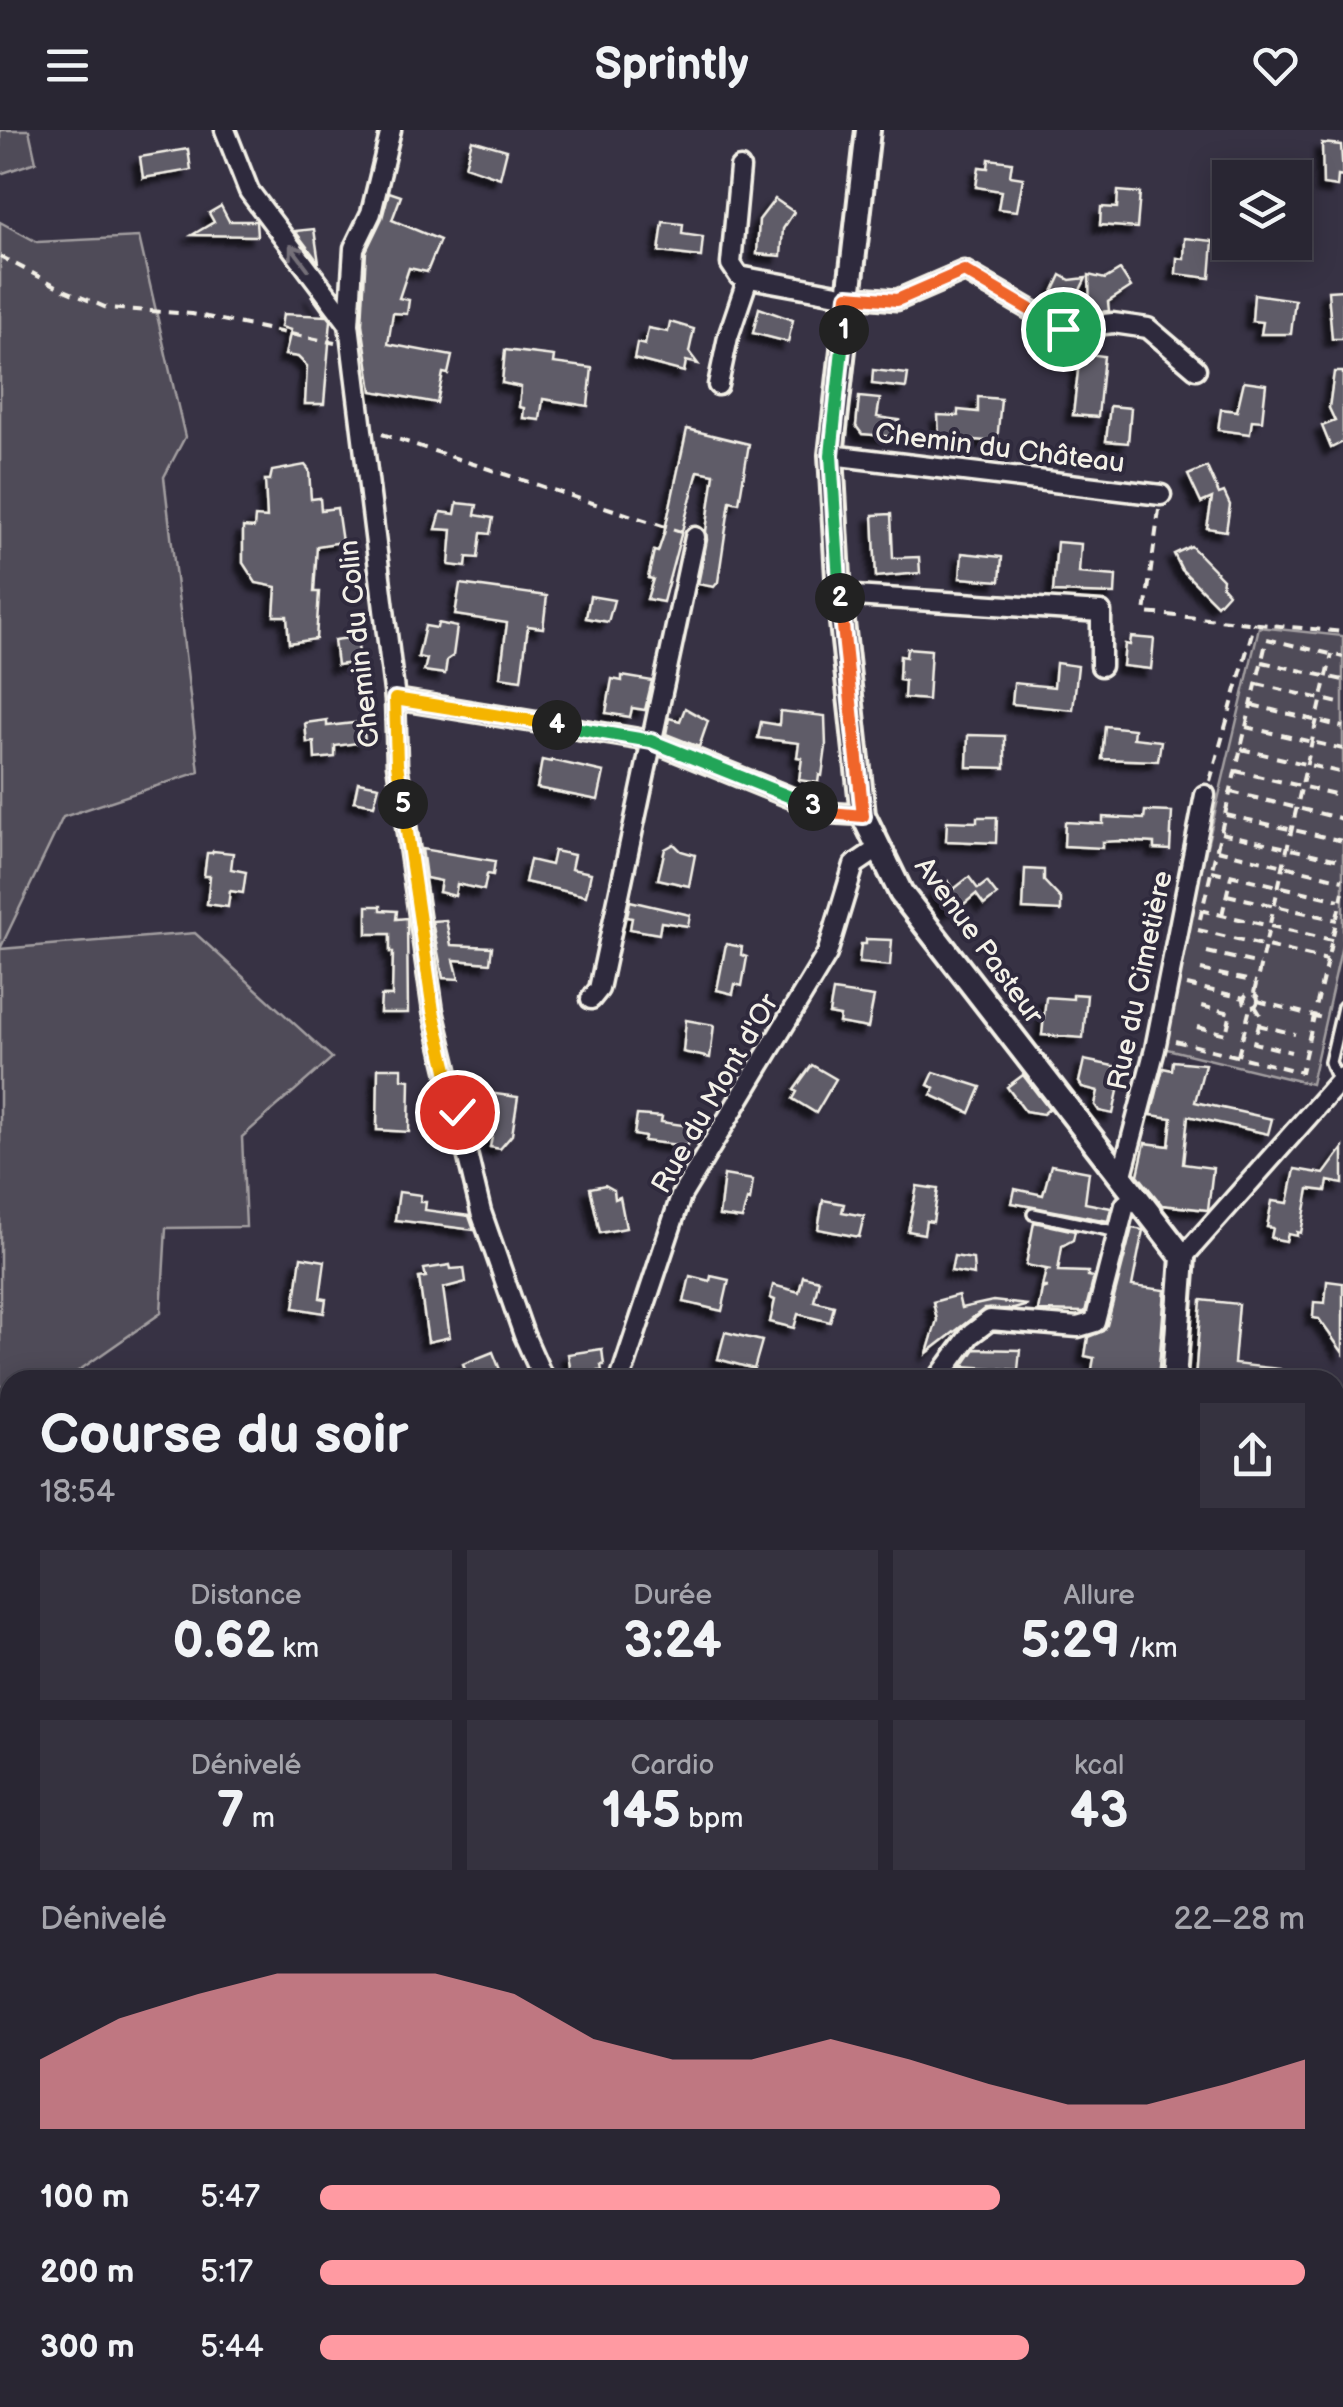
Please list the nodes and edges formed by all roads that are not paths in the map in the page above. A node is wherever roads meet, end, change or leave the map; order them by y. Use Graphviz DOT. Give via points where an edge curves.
graph roads {
  1 [pos="225,130"];
  2 [pos="391,130"];
  3 [pos="868,130"];
  4 [pos="740,168"];
  5 [pos="748,278"];
  6 [pos="848,296"];
  7 [pos="349,324"];
  8 [pos="1196,370"];
  9 [pos="718,386"];
  10 [pos="831,455"];
  11 [pos="1161,495"];
  12 [pos="695,536"];
  13 [pos="840,594"];
  14 [pos="1101,666"];
  15 [pos="395,699"];
  16 [pos="651,741"];
  17 [pos="1206,795"];
  18 [pos="863,816"];
  19 [pos="879,848"];
  20 [pos="591,999"];
  21 [pos="1343,1007"];
  22 [pos="1340,1080"];
  23 [pos="1122,1175"];
  24 [pos="1137,1195"];
  25 [pos="1033,1214"];
  26 [pos="1118,1232"];
  27 [pos="1183,1257"];
  28 [pos="540,1370"];
  29 [pos="623,1370"];
  30 [pos="944,1370"];
  31 [pos="1175,1370"];
  7 -- 1 [label="street, one-way" via="249,191"];
  2 -- 7 [label="street, Chemin du Colin" via="372,213 354,248"];
  3 -- 6 [label="main road, Avenue Pasteur"];
  4 -- 5 [label="street" via="731,264"];
  5 -- 6 [label="street"];
  5 -- 9 [label="street"];
  6 -- 8 [label="street" via="897,300 964,271 1063,329 1113,323 1148,328"];
  6 -- 10 [label="main road, Avenue Pasteur"];
  7 -- 15 [label="street, Chemin du Colin"];
  10 -- 11 [label="street, Chemin du Château"];
  10 -- 13 [label="main road, Avenue Pasteur"];
  12 -- 16 [label="street"];
  13 -- 14 [label="street" via="1100,612"];
  13 -- 18 [label="main road, Avenue Pasteur"];
  15 -- 16 [label="street"];
  15 -- 28 [label="street, Chemin du Colin" via="397,764 433,1011 480,1212"];
  16 -- 18 [label="street" via="830,813"];
  16 -- 20 [label="street" via="600,989"];
  17 -- 23 [label="street, Rue du Cimetière" via="1156,1049"];
  18 -- 19 [label="main road, Avenue Pasteur"];
  19 -- 23 [label="main road, Avenue Pasteur" via="901,893"];
  19 -- 29 [label="street, Rue du Mont d'Or" via="854,865 827,954 681,1196"];
  21 -- 22 [label="lane" via="1330,1062"];
  22 -- 27 [label="street"];
  23 -- 24 [label="main road, Avenue Pasteur"];
  24 -- 26 [label="street" via="1125,1205"];
  24 -- 27 [label="main road, Avenue Pasteur"];
  25 -- 26 [label="lane"];
  26 -- 30 [label="street" via="1094,1322 1078,1327 990,1320"];
  27 -- 31 [label="main road"];
}
